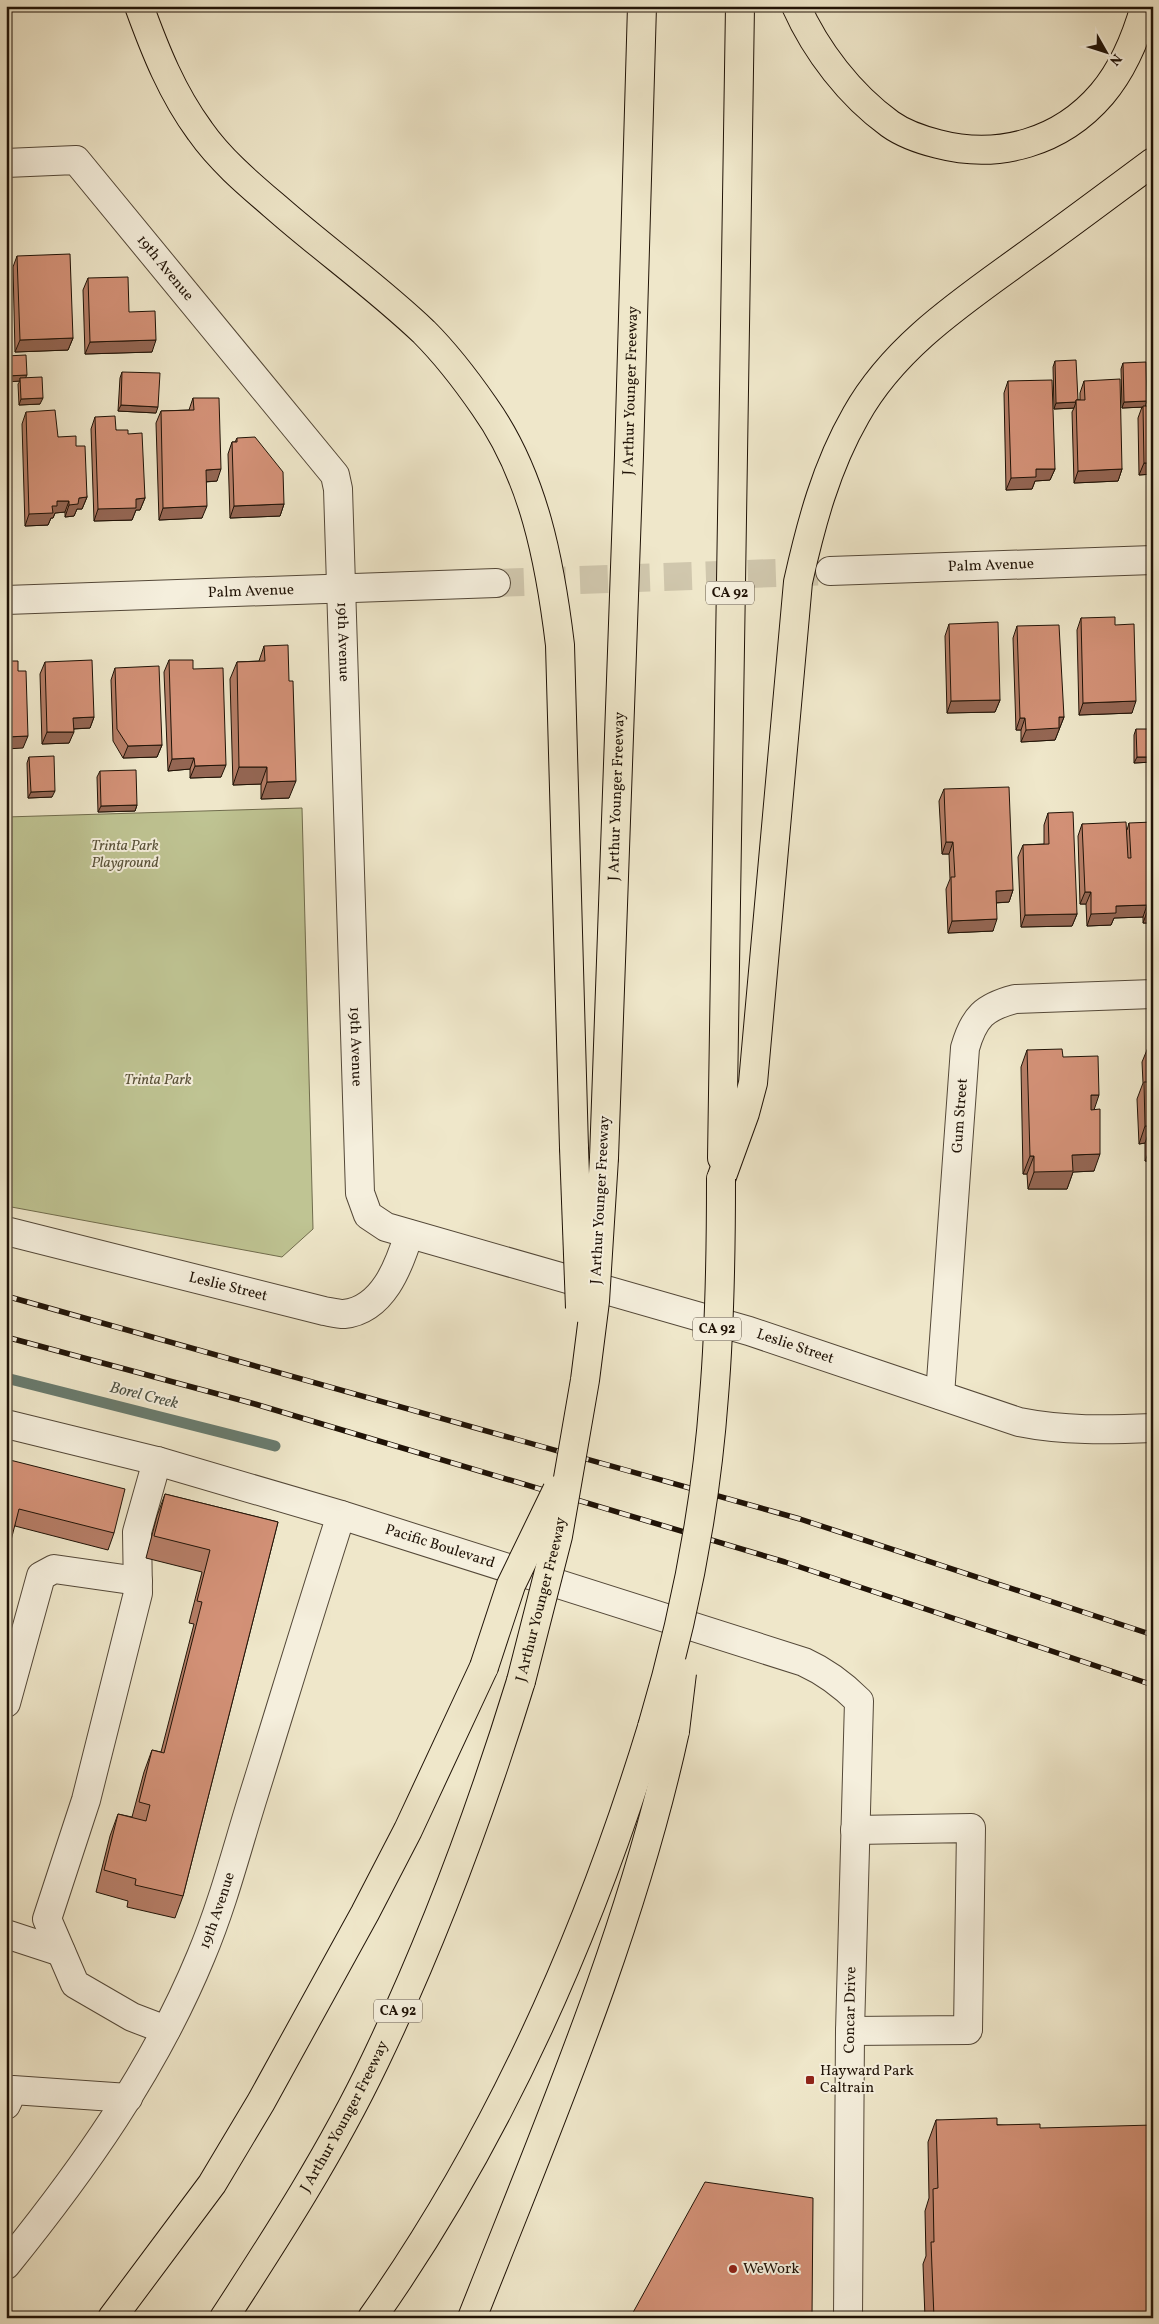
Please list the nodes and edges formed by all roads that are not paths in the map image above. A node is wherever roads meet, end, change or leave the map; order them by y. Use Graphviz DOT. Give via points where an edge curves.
graph roads {
  1 [pos="139,6"];
  2 [pos="642,6"];
  3 [pos="740,6"];
  4 [pos="796,6"];
  5 [pos="1145,6"];
  6 [pos="1153,162"];
  7 [pos="6,163"];
  8 [pos="1153,560"];
  9 [pos="830,571"];
  10 [pos="496,583"];
  11 [pos="341,588"];
  12 [pos="6,600"];
  13 [pos="1153,994"];
  14 [pos="721,1179"];
  15 [pos="368,1215"];
  16 [pos="6,1232"];
  17 [pos="409,1234"];
  18 [pos="585,1380"];
  19 [pos="940,1395"];
  20 [pos="6,1424"];
  21 [pos="1153,1428"];
  22 [pos="572,1459"];
  23 [pos="157,1461"];
  24 [pos="340,1515"];
  25 [pos="138,1582"];
  26 [pos="859,1701"];
  27 [pos="6,1703"];
  28 [pos="663,1729"];
  29 [pos="855,1830"];
  30 [pos="6,1934"];
  31 [pos="61,1952"];
  32 [pos="166,2030"];
  33 [pos="850,2031"];
  34 [pos="128,2098"];
  35 [pos="6,2106"];
  36 [pos="10,2254"];
  37 [pos="112,2318"];
  38 [pos="224,2318"];
  39 [pos="372,2318"];
  40 [pos="472,2318"];
  41 [pos="848,2318"];
  1 -- 18 [label="highway, bridge" via="154,49 174,91 200,131 239,175 424,333 457,369 486,407 526,489 548,562 560,645 578,1274"];
  2 -- 18 [label="highway, J Arthur Younger Freeway / CA 92, bridge" via="604,1158 595,1301"];
  3 -- 14 [label="highway, CA 92"];
  4 -- 5 [label="highway" via="817,45 838,74 890,124 921,140 955,149 984,151 1014,148 1048,136 1077,118 1102,94 1120,68 1135,39"];
  6 -- 14 [label="highway" via="960,303 916,341 881,378 856,414 833,460 812,520 798,582 753,1083"];
  7 -- 11 [label="street, 19th Avenue" via="76,160 335,475"];
  8 -- 9 [label="street, Palm Avenue"];
  10 -- 11 [label="street, Palm Avenue"];
  11 -- 12 [label="street, Palm Avenue"];
  11 -- 15 [label="street, 19th Avenue" via="360,1193"];
  13 -- 19 [label="street, Gum Street" via="1015,999 995,1004 981,1014 971,1029 965,1048"];
  14 -- 28 [label="highway, CA 92, bridge" via="714,1396 705,1478"];
  15 -- 17 [label="street, Leslie Street" via="386,1227"];
  16 -- 17 [label="street, Leslie Street" via="344,1314 377,1298 401,1260"];
  17 -- 19 [label="street, Leslie Street" via="749,1331"];
  18 -- 22 [label="highway, J Arthur Younger Freeway / CA 92, bridge"];
  19 -- 21 [label="street, Leslie Street" via="1019,1422 1051,1428"];
  20 -- 23 [label="street, Pacific Boulevard"];
  22 -- 37 [label="highway, bridge" via="510,1585 484,1667 408,1830 365,1913 212,2184"];
  22 -- 38 [label="highway, J Arthur Younger Freeway / CA 92, bridge" via="558,1536 522,1681 467,1845 423,1954 338,2132"];
  23 -- 24 [label="street, Pacific Boulevard"];
  23 -- 25 [label="street" via="137,1532"];
  24 -- 26 [label="street, Pacific Boulevard" via="804,1662 828,1673"];
  24 -- 32 [label="street, 19th Avenue" via="229,1879 201,1956"];
  25 -- 27 [label="street" via="54,1569 41,1576"];
  25 -- 31 [label="street" via="138,1593 86,1800 47,1919"];
  26 -- 29 [label="street, Concar Drive"];
  28 -- 39 [label="highway, CA 92" via="546,2014 474,2157 432,2228"];
  28 -- 40 [label="highway" via="662,1790 646,1847 594,2006"];
  29 -- 33 [label="street, Concar Drive"];
  29 -- 33 [label="street" via="971,1828 968,2030"];
  30 -- 31 [label="street"];
  31 -- 32 [label="street" via="75,1984 132,2017"];
  32 -- 34 [label="street, 19th Avenue"];
  33 -- 41 [label="street, Concar Drive"];
  34 -- 35 [label="street" via="13,2090"];
  34 -- 36 [label="street, 19th Avenue" via="87,2161"];
}
